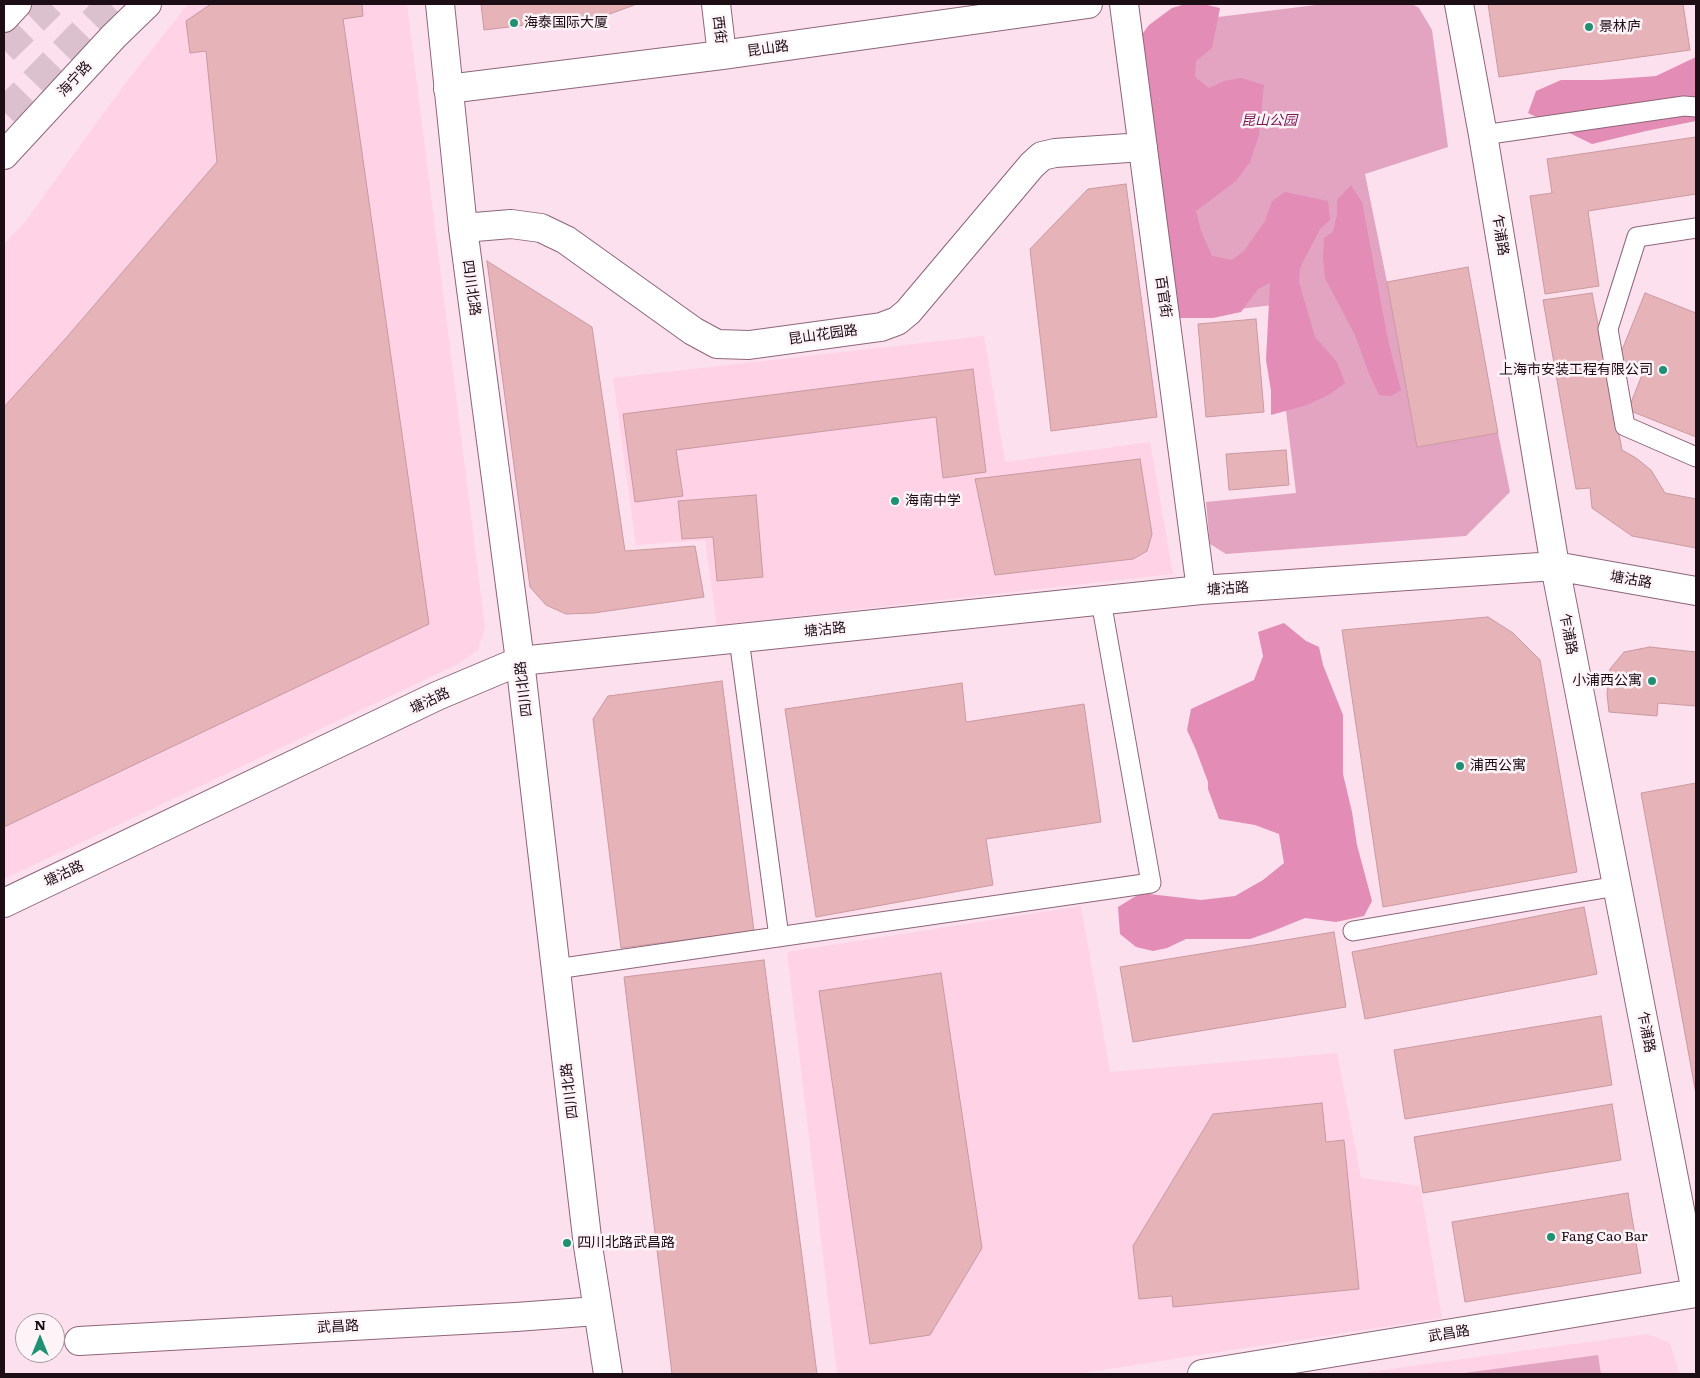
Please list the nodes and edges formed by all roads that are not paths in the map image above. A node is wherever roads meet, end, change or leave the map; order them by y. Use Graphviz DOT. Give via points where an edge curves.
graph roads {
  1 [pos="17,4"];
  2 [pos="147,4"];
  3 [pos="440,4"];
  4 [pos="716,4"];
  5 [pos="1088,4"];
  6 [pos="1124,4"];
  7 [pos="1459,4"];
  8 [pos="4,18"];
  9 [pos="722,55"];
  10 [pos="448,90"];
  11 [pos="1696,107"];
  12 [pos="1483,135"];
  13 [pos="1143,147"];
  14 [pos="4,155"];
  15 [pos="463,228"];
  16 [pos="1696,228"];
  17 [pos="1696,457"];
  18 [pos="1555,566"];
  19 [pos="1201,590"];
  20 [pos="1696,591"];
  21 [pos="1101,601"];
  22 [pos="739,639"];
  23 [pos="520,661"];
  24 [pos="1618,886"];
  25 [pos="4,903"];
  26 [pos="1353,931"];
  27 [pos="779,937"];
  28 [pos="556,969"];
  29 [pos="1696,1292"];
  30 [pos="597,1311"];
  31 [pos="79,1342"];
  32 [pos="608,1374"];
  33 [pos="1202,1374"];
  1 -- 8 [label="street"];
  2 -- 14 [label="street, 海宁路"];
  3 -- 10 [label="street, 四川北路"];
  4 -- 9 [label="street, 西街"];
  5 -- 9 [label="street, 昆山路"];
  6 -- 13 [label="street, 百官街"];
  7 -- 12 [label="street, 乍浦路"];
  9 -- 10 [label="street, 昆山路"];
  10 -- 15 [label="street, 四川北路"];
  11 -- 12 [label="lane" via="1684,106"];
  12 -- 18 [label="street, 乍浦路"];
  13 -- 15 [label="street, 昆山花园路" via="1042,156 897,322 749,345 717,344 566,240 541,228 511,224"];
  13 -- 19 [label="street, 百官街"];
  15 -- 23 [label="street, 四川北路"];
  16 -- 17 [label="lane" via="1637,237 1608,329 1625,426"];
  18 -- 19 [label="street, 塘沽路"];
  18 -- 20 [label="street, 塘沽路"];
  18 -- 24 [label="street, 乍浦路"];
  19 -- 21 [label="street, 塘沽路"];
  21 -- 22 [label="street, 塘沽路"];
  21 -- 27 [label="lane" via="1150,882"];
  22 -- 23 [label="street, 塘沽路"];
  22 -- 27 [label="lane"];
  23 -- 25 [label="street, 塘沽路" via="437,696"];
  23 -- 28 [label="street, 四川北路"];
  24 -- 26 [label="lane"];
  24 -- 29 [label="street, 乍浦路"];
  27 -- 28 [label="lane"];
  28 -- 30 [label="street, 四川北路"];
  29 -- 33 [label="street, 武昌路"];
  30 -- 31 [label="street, 武昌路"];
  30 -- 32 [label="street, 四川北路"];
}
